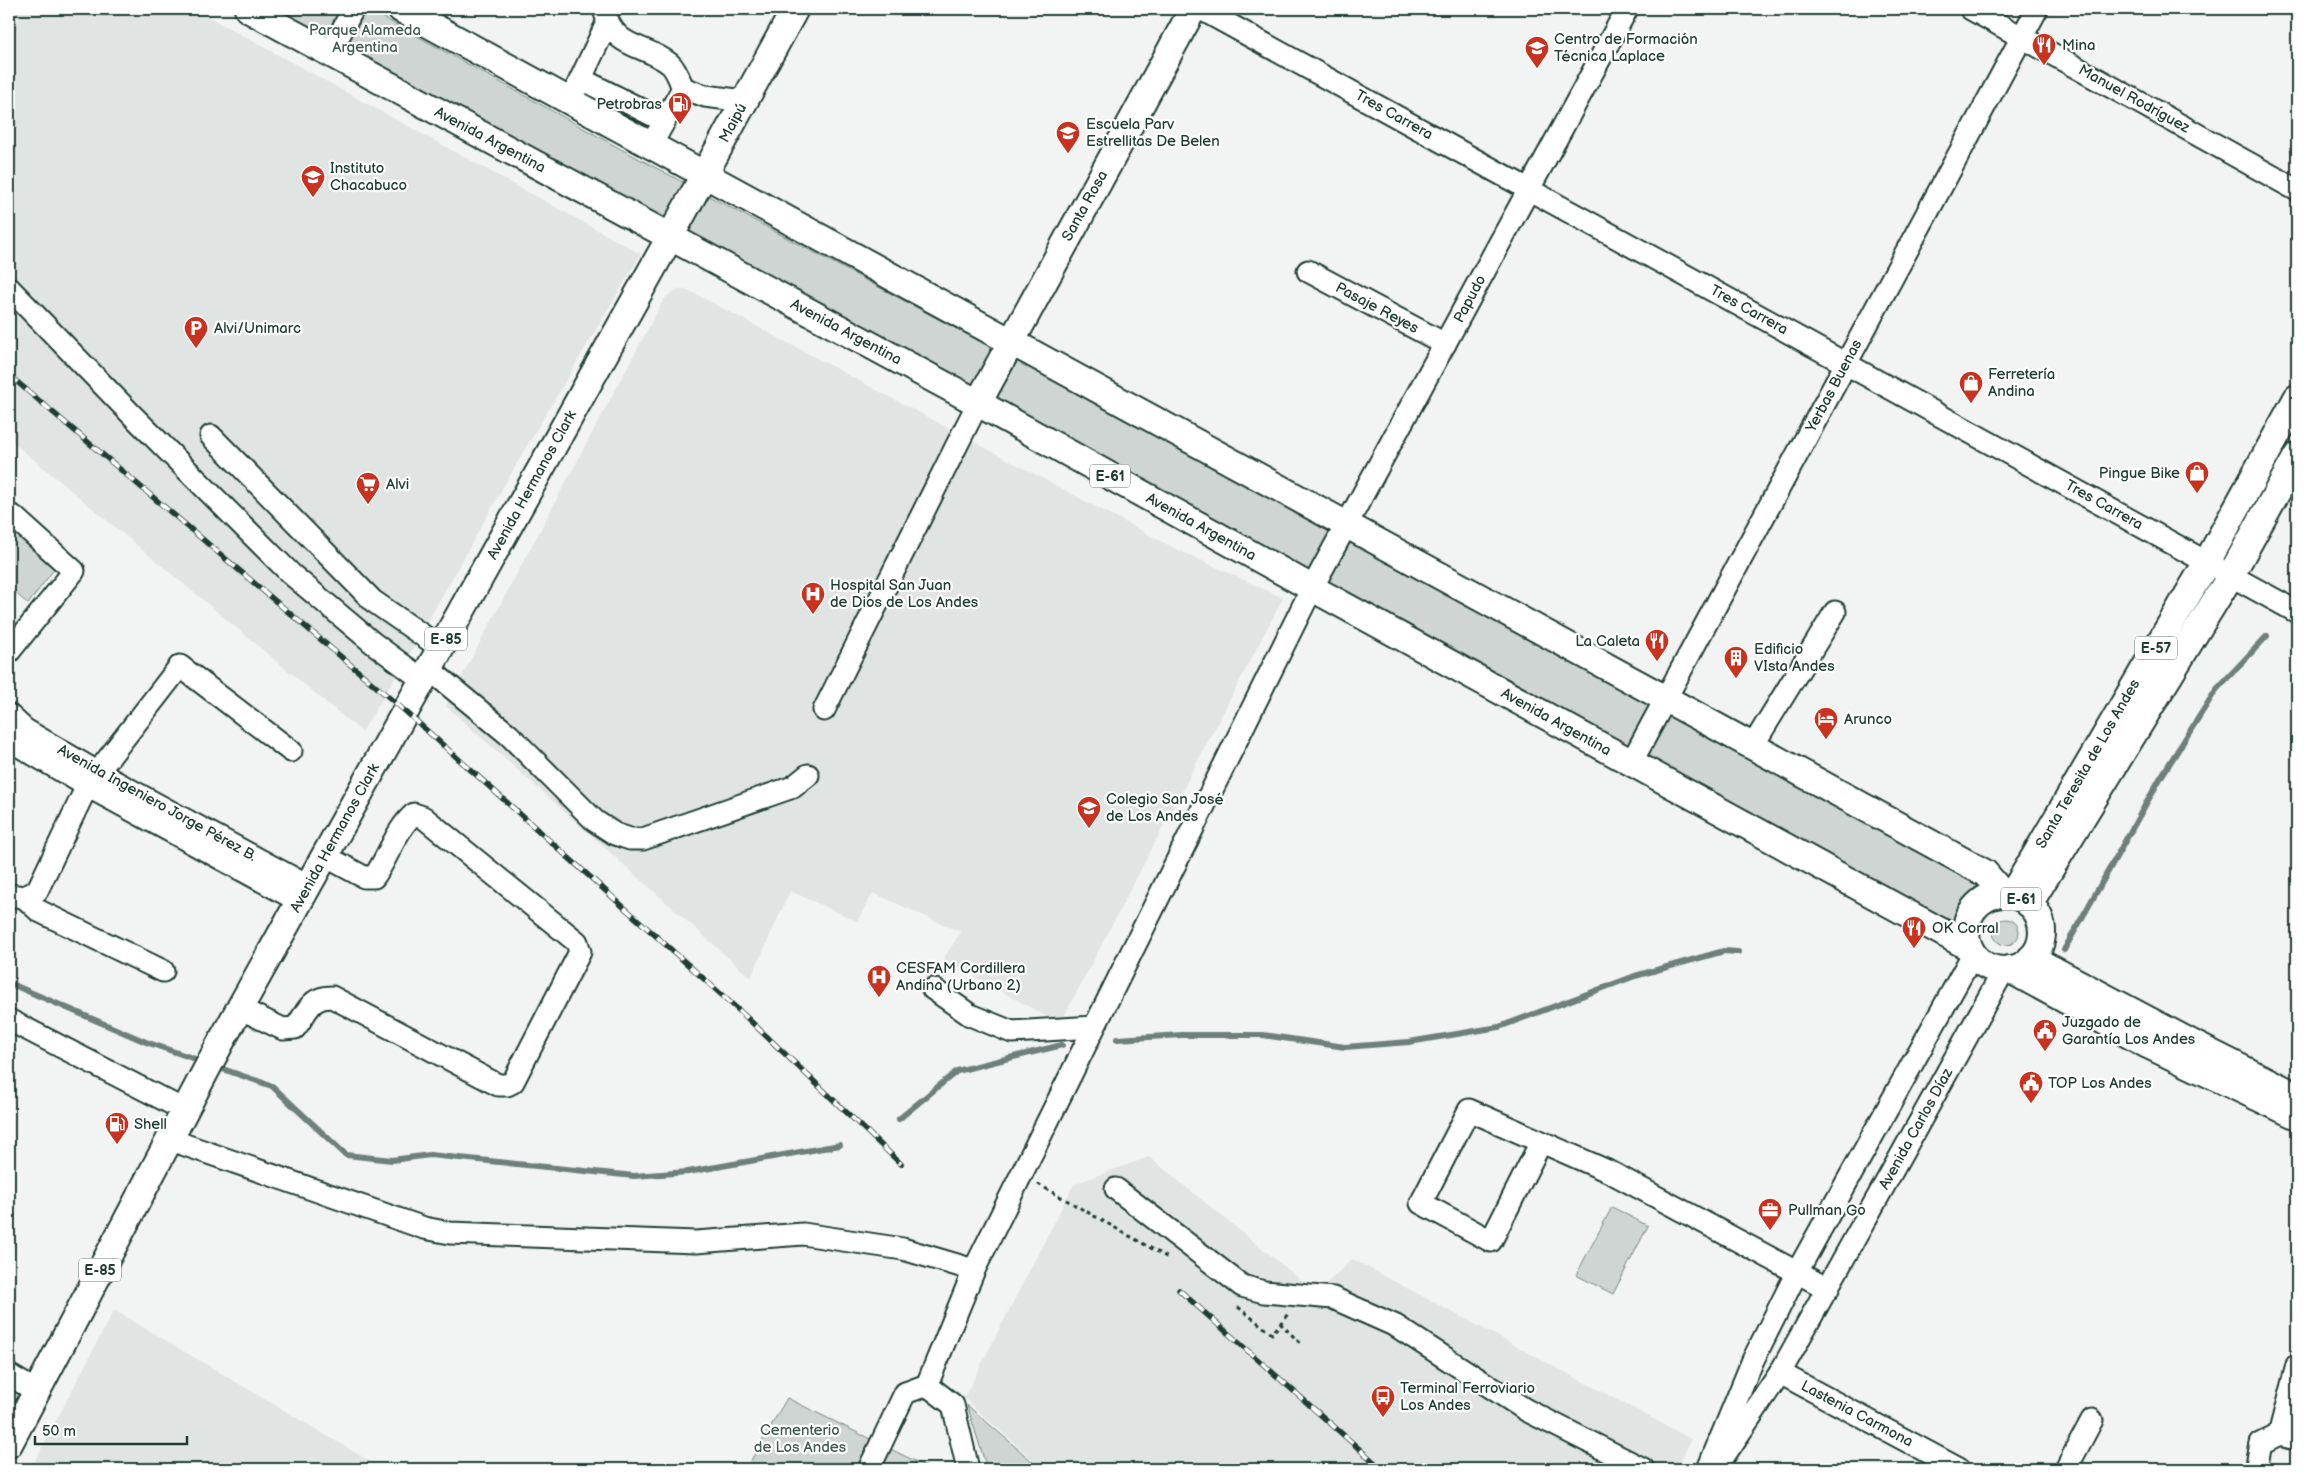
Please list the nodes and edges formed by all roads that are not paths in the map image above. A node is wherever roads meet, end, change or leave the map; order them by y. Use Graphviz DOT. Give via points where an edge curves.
graph roads {
  1 [pos="248,9"];
  2 [pos="353,9"];
  3 [pos="401,9"];
  4 [pos="795,9"];
  5 [pos="1192,9"];
  6 [pos="1201,9"];
  7 [pos="1627,9"];
  8 [pos="1971,9"];
  9 [pos="2037,9"];
  10 [pos="606,16"];
  11 [pos="2022,37"];
  12 [pos="330,53"];
  13 [pos="683,88"];
  14 [pos="576,90"];
  15 [pos="745,101"];
  16 [pos="664,122"];
  17 [pos="651,145"];
  18 [pos="705,174"];
  19 [pos="1529,189"];
  20 [pos="2297,190"];
  21 [pos="670,238"];
  22 [pos="1308,271"];
  23 [pos="9,288"];
  24 [pos="1012,341"];
  25 [pos="1445,344"];
  26 [pos="1846,364"];
  27 [pos="2297,398"];
  28 [pos="978,403"];
  29 [pos="211,436"];
  30 [pos="2297,456"];
  31 [pos="9,519"];
  32 [pos="1348,524"];
  33 [pos="2207,562"];
  34 [pos="2231,575"];
  35 [pos="1312,588"];
  36 [pos="1834,612"];
  37 [pos="2297,612"];
  38 [pos="9,652"];
  39 [pos="431,665"];
  40 [pos="1665,700"];
  41 [pos="824,710"];
  42 [pos="9,715"];
  43 [pos="9,740"];
  44 [pos="1752,747"];
  45 [pos="291,752"];
  46 [pos="1631,763"];
  47 [pos="808,775"];
  48 [pos="92,779"];
  49 [pos="325,856"];
  50 [pos="304,894"];
  51 [pos="16,896"];
  52 [pos="2015,898"];
  53 [pos="1971,951"];
  54 [pos="2015,966"];
  55 [pos="163,970"];
  56 [pos="933,989"];
  57 [pos="239,1008"];
  58 [pos="9,1020"];
  59 [pos="1094,1027"];
  60 [pos="2206,1073"];
  61 [pos="2297,1096"];
  62 [pos="187,1103"];
  63 [pos="2297,1116"];
  64 [pos="2297,1126"];
  65 [pos="168,1139"];
  66 [pos="1541,1142"];
  67 [pos="1116,1189"];
  68 [pos="974,1270"];
  69 [pos="1797,1272"];
  70 [pos="1828,1289"];
  71 [pos="2297,1365"];
  72 [pos="1780,1373"];
  73 [pos="9,1375"];
  74 [pos="927,1385"];
  75 [pos="36,1391"];
  76 [pos="2092,1420"];
  77 [pos="2288,1437"];
  78 [pos="9,1444"];
  79 [pos="869,1469"];
  80 [pos="968,1469"];
  81 [pos="1643,1469"];
  82 [pos="1708,1469"];
  83 [pos="1715,1469"];
  84 [pos="1959,1469"];
  85 [pos="2066,1469"];
  86 [pos="2256,1469"];
  1 -- 12 [label="main road, Avenida Argentina / E-61"];
  2 -- 12 [label="street"];
  3 -- 14 [label="main road, E-61"];
  4 -- 15 [label="main road, Maipú"];
  5 -- 24 [label="main road, Santa Rosa"];
  6 -- 19 [label="street, Tres Carrera"];
  7 -- 19 [label="street, Papudo"];
  8 -- 11 [label="street, Manuel Rodríguez"];
  9 -- 11 [label="street, Yerbas Buenas"];
  10 -- 13 [label="street" via="616,36 671,65"];
  10 -- 14 [label="street"];
  11 -- 20 [label="street, Manuel Rodríguez"];
  11 -- 26 [label="street, Yerbas Buenas"];
  12 -- 21 [label="main road, Avenida Argentina / E-61"];
  13 -- 15 [label="street" via="705,96"];
  13 -- 16 [label="street"];
  14 -- 16 [label="street"];
  14 -- 17 [label="main road, E-61"];
  15 -- 18 [label="main road, Maipú"];
  16 -- 17 [label="street"];
  17 -- 18 [label="main road, E-61"];
  18 -- 21 [label="main road, Maipú / E-85"];
  18 -- 24 [label="main road, E-61"];
  19 -- 25 [label="street, Papudo"];
  19 -- 26 [label="street, Tres Carrera"];
  21 -- 28 [label="main road, Avenida Argentina / E-61"];
  21 -- 39 [label="main road, Avenida Hermanos Clark / E-85"];
  22 -- 25 [label="street, Pasaje Reyes"];
  23 -- 39 [label="street" via="291,574 373,643"];
  24 -- 28 [label="main road, Santa Rosa"];
  24 -- 32 [label="main road, E-61"];
  25 -- 32 [label="street, Papudo"];
  26 -- 33 [label="street, Tres Carrera"];
  26 -- 40 [label="street, Yerbas Buenas"];
  27 -- 33 [label="main road, Santa Teresita de Los Andes / E-57"];
  28 -- 35 [label="main road, Avenida Argentina / E-61"];
  28 -- 41 [label="street"];
  29 -- 39 [label="street" via="373,601"];
  30 -- 34 [label="main road, Santa Teresita de Los Andes / E-57"];
  31 -- 38 [label="street" via="13,516 74,571"];
  32 -- 35 [label="street, Papudo"];
  32 -- 40 [label="main road, E-61"];
  33 -- 34 [label="street, Tres Carrera"];
  33 -- 52 [label="main road, Santa Teresita de Los Andes / E-57"];
  34 -- 37 [label="street, Tres Carrera"];
  34 -- 52 [label="main road, Santa Teresita de Los Andes / E-57"];
  35 -- 46 [label="main road, Avenida Argentina / E-61"];
  35 -- 59 [label="street, Papudo"];
  36 -- 44 [label="street"];
  39 -- 47 [label="street" via="510,735 595,821 630,839 643,839 794,787"];
  39 -- 49 [label="main road, Avenida Hermanos Clark / E-85"];
  40 -- 44 [label="main road, E-61"];
  40 -- 46 [label="street, Yerbas Buenas"];
  42 -- 48 [label="street, Avenida Ingeniero Jorge Pérez B."];
  43 -- 48 [label="street, Avenida Ingeniero Jorge Pérez B."];
  44 -- 52 [label="main road, E-61" via="1985,873"];
  45 -- 48 [label="street" via="180,666"];
  46 -- 53 [label="main road, Avenida Argentina / E-61"];
  48 -- 50 [label="street, Avenida Ingeniero Jorge Pérez B."];
  48 -- 51 [label="street" via="37,891"];
  49 -- 50 [label="main road, Avenida Hermanos Clark / E-85"];
  49 -- 57 [label="street" via="364,877 374,877 407,820 414,814 423,817 577,942 580,952 513,1082 498,1084 332,997 321,997 312,1002 295,1028 283,1029"];
  50 -- 57 [label="main road, Avenida Hermanos Clark / E-85"];
  51 -- 55 [label="street" via="39,912"];
  52 -- 53 [label="main road, E-61" via="1988,898 1970,915 1966,931"];
  52 -- 54 [label="main road, E-61" via="2038,916 2042,931 2040,946"];
  53 -- 54 [label="main road, Avenida Argentina / E-61" via="1987,966"];
  53 -- 69 [label="street"];
  54 -- 60 [label="main road, E-61" via="2148,1045"];
  54 -- 61 [label="main road, E-61" via="2199,1047"];
  54 -- 70 [label="street, Avenida Carlos Díaz"];
  56 -- 59 [label="street" via="970,1015 1012,1032"];
  57 -- 62 [label="main road, Avenida Hermanos Clark / E-85"];
  58 -- 62 [label="street"];
  59 -- 68 [label="street, Papudo"];
  60 -- 63 [label="main road, E-61"];
  60 -- 64 [label="street"];
  62 -- 65 [label="main road, Avenida Hermanos Clark / E-85"];
  65 -- 68 [label="street" via="424,1228 450,1233 696,1242 803,1234 903,1249"];
  65 -- 75 [label="main road, Avenida Hermanos Clark / E-85"];
  66 -- 66 [label="street" via="1491,1241 1421,1203 1470,1110"];
  66 -- 69 [label="street" via="1612,1173"];
  67 -- 81 [label="street" via="1242,1286 1264,1292 1333,1298 1396,1326 1526,1410"];
  68 -- 74 [label="street, Papudo"];
  69 -- 70 [label="street"];
  69 -- 82 [label="street" via="1753,1360"];
  70 -- 72 [label="street, Avenida Carlos Díaz"];
  71 -- 77 [label="street"];
  72 -- 83 [label="street, Avenida Carlos Díaz"];
  72 -- 84 [label="street, Lastenia Carmona"];
  73 -- 75 [label="street"];
  74 -- 79 [label="street" via="905,1393"];
  74 -- 80 [label="street" via="953,1405"];
  75 -- 78 [label="main road, Avenida Hermanos Clark / E-85"];
  76 -- 85 [label="street"];
  77 -- 86 [label="street" via="2261,1444"];
}
